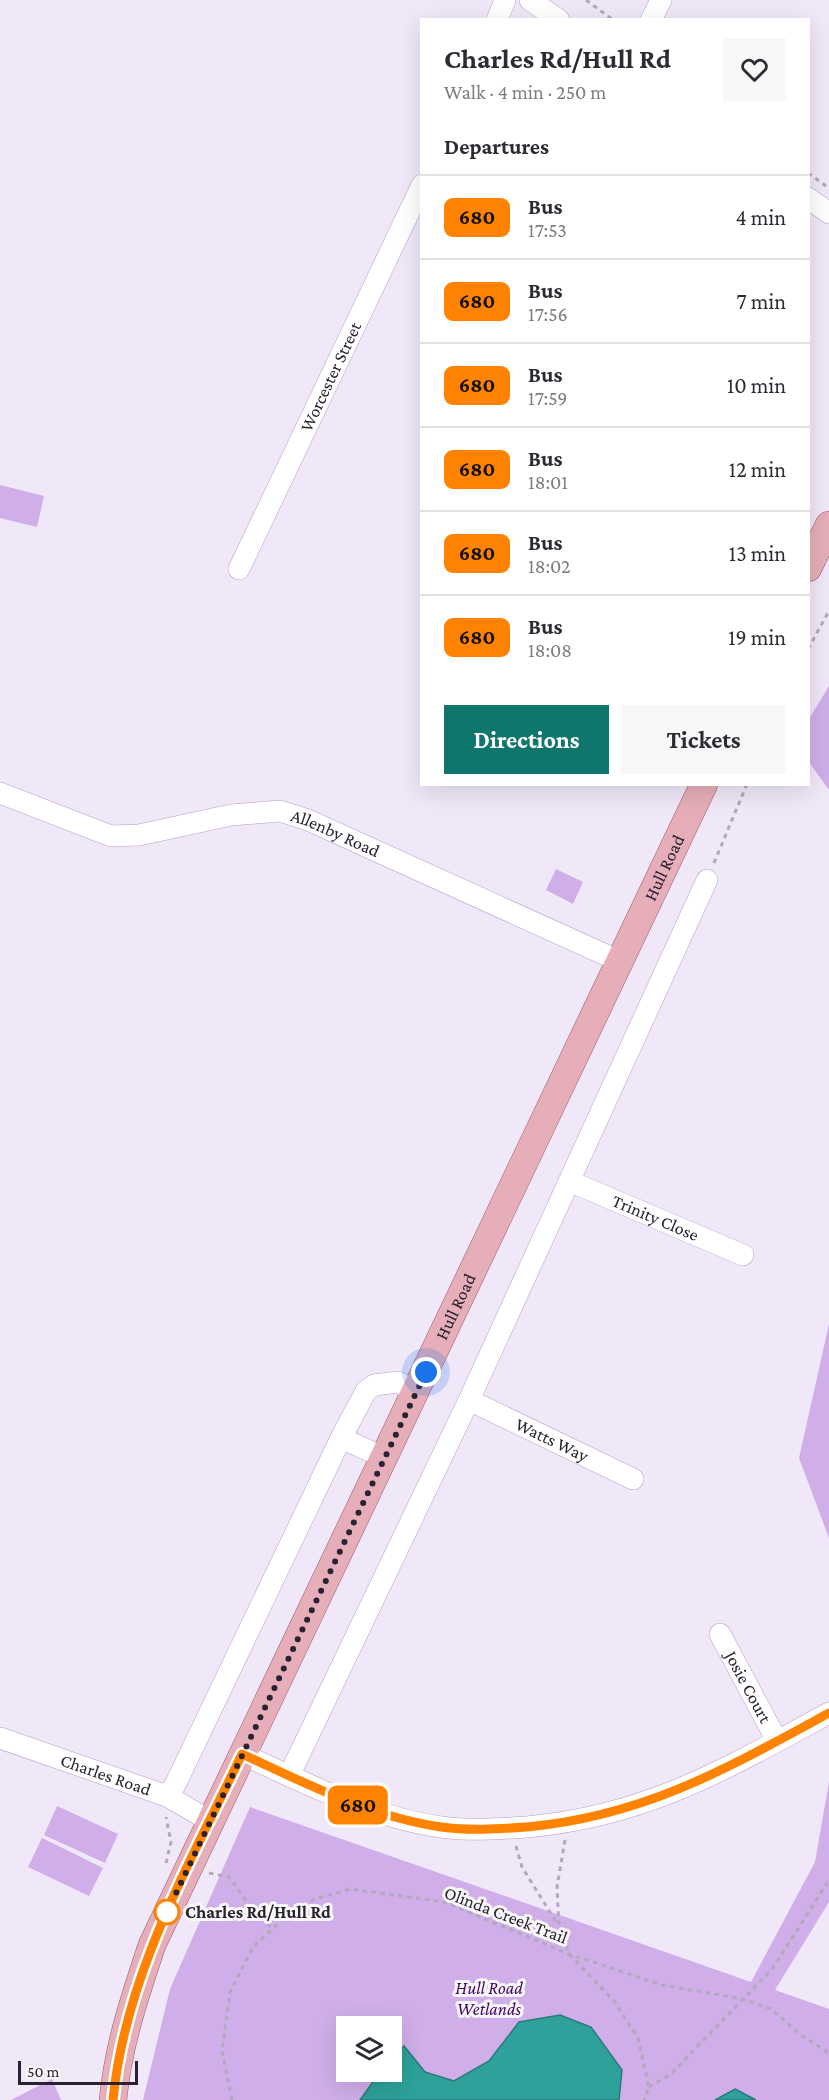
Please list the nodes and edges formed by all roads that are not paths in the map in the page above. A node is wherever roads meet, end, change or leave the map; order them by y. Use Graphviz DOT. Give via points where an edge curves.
graph roads {
  1 [pos="505,0"];
  2 [pos="530,0"];
  3 [pos="661,0"];
  4 [pos="497,18"];
  5 [pos="556,18"];
  6 [pos="652,18"];
  7 [pos="420,189"];
  8 [pos="810,199"];
  9 [pos="829,213"];
  10 [pos="829,525"];
  11 [pos="810,563"];
  12 [pos="239,569"];
  13 [pos="703,786"];
  14 [pos="0,794"];
  15 [pos="707,880"];
  16 [pos="619,961"];
  17 [pos="569,1180"];
  18 [pos="744,1255"];
  19 [pos="416,1393"];
  20 [pos="469,1400"];
  21 [pos="341,1438"];
  22 [pos="385,1458"];
  23 [pos="633,1479"];
  24 [pos="720,1634"];
  25 [pos="829,1713"];
  26 [pos="0,1738"];
  27 [pos="777,1741"];
  28 [pos="242,1754"];
  29 [pos="289,1776"];
  30 [pos="167,1796"];
  31 [pos="210,1821"];
  32 [pos="113,2100"];
  1 -- 4 [label="street"];
  2 -- 5 [label="street"];
  3 -- 6 [label="street"];
  7 -- 12 [label="street, Worcester Street"];
  8 -- 9 [label="street"];
  10 -- 11 [label="main road"];
  13 -- 16 [label="main road, Hull Road"];
  14 -- 16 [label="street, Allenby Road" via="111,836 139,835 231,815 280,811 308,820"];
  15 -- 17 [label="street"];
  16 -- 19 [label="main road, Hull Road"];
  17 -- 18 [label="street, Trinity Close"];
  17 -- 20 [label="street"];
  19 -- 21 [label="street" via="398,1382 374,1384 366,1391"];
  19 -- 22 [label="main road, Hull Road"];
  20 -- 23 [label="street, Watts Way"];
  20 -- 29 [label="street"];
  21 -- 22 [label="street"];
  21 -- 30 [label="street"];
  22 -- 28 [label="main road, Hull Road"];
  24 -- 27 [label="street, Josie Court"];
  25 -- 27 [label="street"];
  26 -- 30 [label="street, Charles Road"];
  27 -- 29 [label="street" via="676,1792 623,1811 567,1823 489,1830 441,1827 402,1818 348,1802"];
  28 -- 29 [label="street"];
  28 -- 31 [label="main road, Hull Road"];
  30 -- 31 [label="street, Charles Road"];
  31 -- 32 [label="main road, Hull Road" via="176,1867 130,2010"];
}
